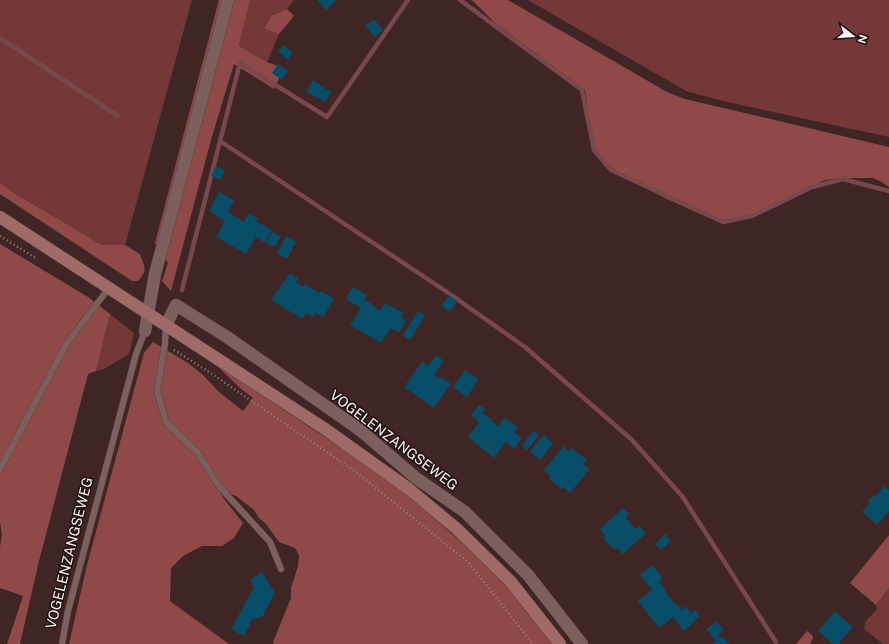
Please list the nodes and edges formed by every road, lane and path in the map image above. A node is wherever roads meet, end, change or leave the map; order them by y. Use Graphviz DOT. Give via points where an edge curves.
graph roads {
  1 [pos="228,0"];
  2 [pos="0,217"];
  3 [pos="110,288"];
  4 [pos="149,314"];
  5 [pos="166,325"];
  6 [pos="145,331"];
  7 [pos="165,344"];
  8 [pos="0,469"];
  9 [pos="416,478"];
  10 [pos="409,489"];
  11 [pos="281,569"];
  12 [pos="62,644"];
  13 [pos="533,644"];
  14 [pos="560,644"];
  15 [pos="582,644"];
  1 -- 4 [label="street, VOGELENZANGSEWEG" via="152,292"];
  2 -- 3 [label="main road"];
  3 -- 4 [label="main road"];
  3 -- 8 [label="lane" via="68,343"];
  4 -- 5 [label="main road"];
  4 -- 6 [label="street, VOGELENZANGSEWEG"];
  5 -- 7 [label="lane"];
  5 -- 9 [label="street, VOGELENZANGSEWEG" via="176,306 233,342 360,430"];
  5 -- 10 [label="main road" via="325,429"];
  6 -- 12 [label="lane, VOGELENZANGSEWEG" via="136,354 90,524"];
  7 -- 11 [label="lane" via="157,391 166,422 198,453 218,484 270,542"];
  7 -- 13 [label="path" via="356,472 468,562"];
  9 -- 10 [label="street"];
  9 -- 15 [label="street, VOGELENZANGSEWEG" via="465,512 528,575"];
  10 -- 14 [label="main road" via="457,529 511,582"];
}
